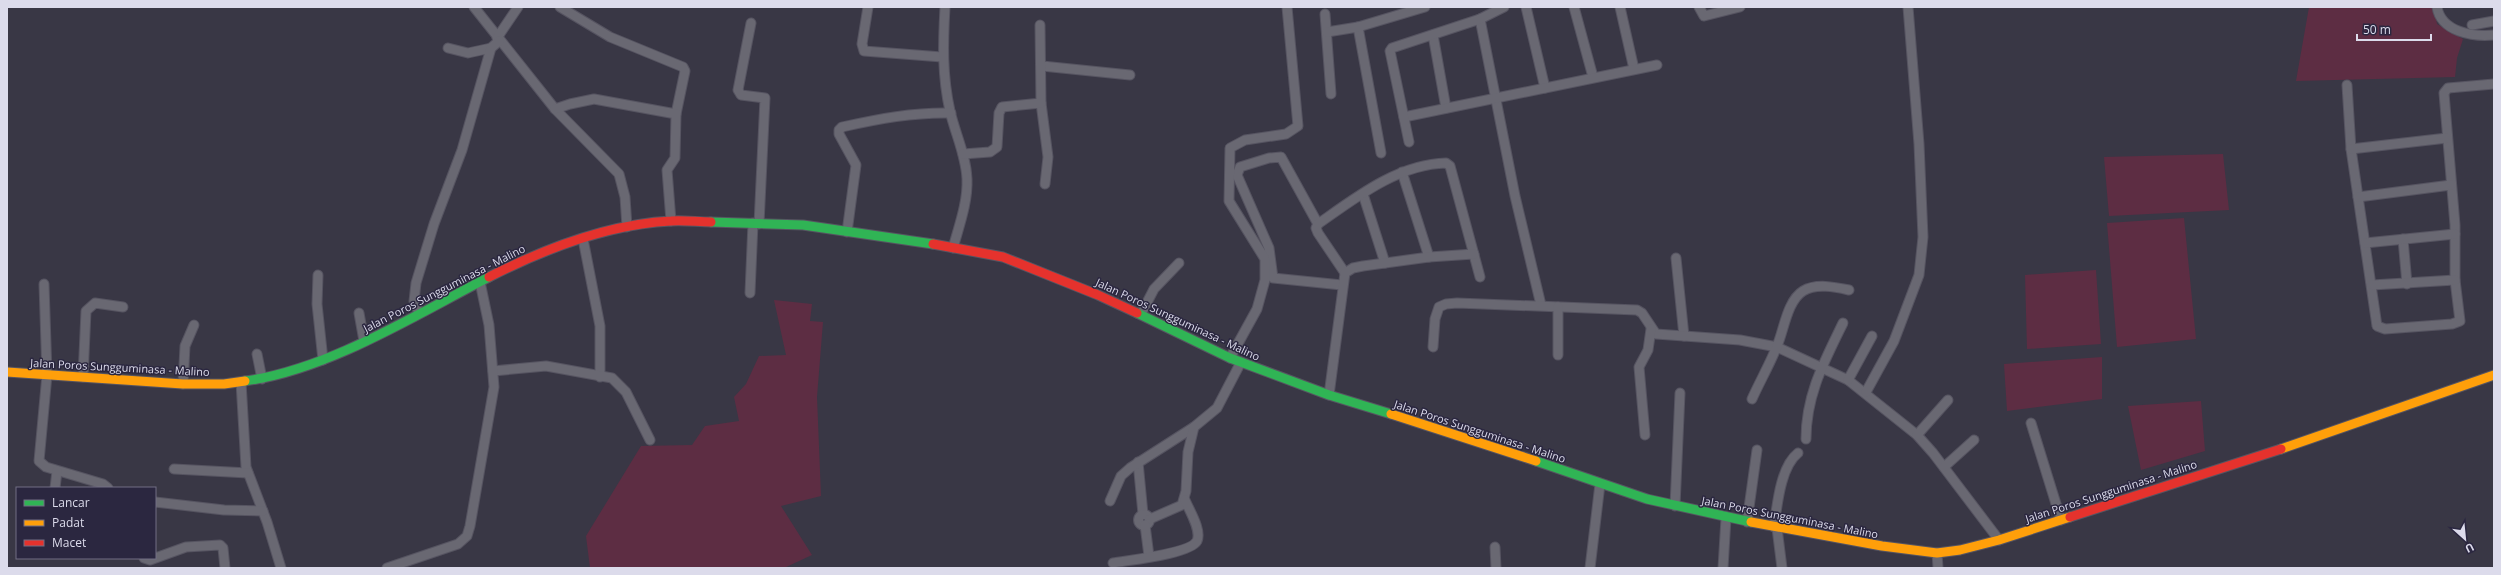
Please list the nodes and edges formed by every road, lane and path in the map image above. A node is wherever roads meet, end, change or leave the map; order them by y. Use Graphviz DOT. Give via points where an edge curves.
graph roads {
  1 [pos="474,7"];
  2 [pos="518,7"];
  3 [pos="560,7"];
  4 [pos="868,7"];
  5 [pos="945,7"];
  6 [pos="1287,7"];
  7 [pos="1425,7"];
  8 [pos="1504,7"];
  9 [pos="1526,7"];
  10 [pos="1574,7"];
  11 [pos="1620,7"];
  12 [pos="1700,7"];
  13 [pos="1740,7"];
  14 [pos="1908,7"];
  15 [pos="2437,7"];
  16 [pos="1325,14"];
  17 [pos="1480,19"];
  18 [pos="2494,21"];
  19 [pos="751,22"];
  20 [pos="1040,25"];
  21 [pos="2472,25"];
  22 [pos="1358,27"];
  23 [pos="1327,32"];
  24 [pos="1433,35"];
  25 [pos="2494,35"];
  26 [pos="498,40"];
  27 [pos="448,48"];
  28 [pos="491,48"];
  29 [pos="942,57"];
  30 [pos="1657,65"];
  31 [pos="1042,66"];
  32 [pos="1634,69"];
  33 [pos="1130,75"];
  34 [pos="1593,77"];
  35 [pos="2494,84"];
  36 [pos="2347,85"];
  37 [pos="1545,88"];
  38 [pos="1331,94"];
  39 [pos="1496,99"];
  40 [pos="1041,103"];
  41 [pos="562,106"];
  42 [pos="1446,108"];
  43 [pos="951,113"];
  44 [pos="676,114"];
  45 [pos="1404,118"];
  46 [pos="2447,138"];
  47 [pos="1409,142"];
  48 [pos="2351,149"];
  49 [pos="1381,153"];
  50 [pos="963,154"];
  51 [pos="1402,172"];
  52 [pos="1045,184"];
  53 [pos="2452,185"];
  54 [pos="1363,194"];
  55 [pos="2358,197"];
  56 [pos="671,221"];
  57 [pos="756,223"];
  58 [pos="1318,224"];
  59 [pos="627,227"];
  60 [pos="847,232"];
  61 [pos="2455,234"];
  62 [pos="582,239"];
  63 [pos="2404,239"];
  64 [pos="2365,243"];
  65 [pos="953,248"];
  66 [pos="1474,254"];
  67 [pos="1428,257"];
  68 [pos="1676,258"];
  69 [pos="1179,263"];
  70 [pos="1386,263"];
  71 [pos="1345,273"];
  72 [pos="318,275"];
  73 [pos="1480,277"];
  74 [pos="2455,280"];
  75 [pos="480,282"];
  76 [pos="44,284"];
  77 [pos="2407,284"];
  78 [pos="2372,285"];
  79 [pos="1342,286"];
  80 [pos="1848,290"];
  81 [pos="750,293"];
  82 [pos="1541,305"];
  83 [pos="1558,307"];
  84 [pos="123,308"];
  85 [pos="419,312"];
  86 [pos="359,313"];
  87 [pos="1141,314"];
  88 [pos="1843,323"];
  89 [pos="194,325"];
  90 [pos="1651,329"];
  91 [pos="1684,336"];
  92 [pos="1872,336"];
  93 [pos="364,341"];
  94 [pos="1433,346"];
  95 [pos="1777,346"];
  96 [pos="257,354"];
  97 [pos="1558,355"];
  98 [pos="1230,358"];
  99 [pos="323,360"];
  100 [pos="1241,362"];
  101 [pos="1822,368"];
  102 [pos="493,371"];
  103 [pos="7,372"];
  104 [pos="47,375"];
  105 [pos="2494,375"];
  106 [pos="83,377"];
  107 [pos="600,377"];
  108 [pos="262,379"];
  109 [pos="1848,380"];
  110 [pos="241,382"];
  111 [pos="183,384"];
  112 [pos="1866,392"];
  113 [pos="1680,393"];
  114 [pos="1329,395"];
  115 [pos="1752,399"];
  116 [pos="1948,400"];
  117 [pos="2032,423"];
  118 [pos="1194,427"];
  119 [pos="1645,435"];
  120 [pos="1917,435"];
  121 [pos="1806,439"];
  122 [pos="650,440"];
  123 [pos="1974,440"];
  124 [pos="1757,450"];
  125 [pos="1798,453"];
  126 [pos="1138,462"];
  127 [pos="1944,467"];
  128 [pos="174,469"];
  129 [pos="57,471"];
  130 [pos="248,473"];
  131 [pos="1600,484"];
  132 [pos="55,487"];
  133 [pos="107,487"];
  134 [pos="1185,500"];
  135 [pos="1110,501"];
  136 [pos="156,502"];
  137 [pos="1675,506"];
  138 [pos="263,511"];
  139 [pos="1726,518"];
  140 [pos="1146,520"];
  141 [pos="2061,520"];
  142 [pos="1747,522"];
  143 [pos="1775,528"];
  144 [pos="1999,540"];
  145 [pos="1495,547"];
  146 [pos="1937,553"];
  147 [pos="1149,556"];
  148 [pos="156,558"];
  149 [pos="1113,563"];
  150 [pos="225,568"];
  151 [pos="281,568"];
  152 [pos="387,568"];
  153 [pos="1496,568"];
  154 [pos="1590,568"];
  155 [pos="1723,568"];
  156 [pos="1782,568"];
  157 [pos="1938,568"];
  1 -- 26 [label="street"];
  2 -- 26 [label="street"];
  3 -- 44 [label="street" via="610,37 684,67"];
  4 -- 29 [label="street" via="862,44 864,51"];
  5 -- 29 [label="street"];
  6 -- 98 [label="street" via="1298,126 1286,134 1245,140 1230,148 1229,201 1265,259 1265,280 1257,309"];
  7 -- 22 [label="street"];
  8 -- 17 [label="street"];
  9 -- 37 [label="street"];
  10 -- 34 [label="street"];
  11 -- 32 [label="street"];
  12 -- 13 [label="street" via="1704,16"];
  14 -- 112 [label="street" via="1923,230 1919,275 1894,341"];
  15 -- 25 [label="street" via="2444,22 2459,32"];
  16 -- 23 [label="street"];
  17 -- 24 [label="street"];
  17 -- 39 [label="street"];
  18 -- 21 [label="street"];
  19 -- 57 [label="street" via="738,90 740,95 765,98"];
  20 -- 31 [label="street"];
  22 -- 23 [label="street"];
  22 -- 49 [label="street"];
  23 -- 38 [label="street"];
  24 -- 42 [label="street"];
  24 -- 45 [label="street" via="1396,46 1390,51"];
  26 -- 28 [label="street"];
  26 -- 41 [label="street"];
  27 -- 28 [label="street" via="468,53"];
  28 -- 85 [label="street" via="462,150 434,224 416,283 414,301"];
  29 -- 43 [label="street"];
  30 -- 32 [label="street"];
  31 -- 33 [label="street"];
  31 -- 40 [label="street"];
  32 -- 34 [label="street"];
  34 -- 37 [label="street"];
  35 -- 46 [label="street" via="2446,89 2444,95"];
  36 -- 48 [label="street"];
  37 -- 39 [label="street"];
  39 -- 42 [label="street"];
  39 -- 82 [label="street"];
  40 -- 50 [label="street" via="1002,107 999,113 997,147 990,152"];
  40 -- 52 [label="street" via="1048,157"];
  41 -- 44 [label="street" via="586,100 601,100"];
  41 -- 59 [label="street" via="620,174"];
  42 -- 45 [label="street"];
  43 -- 50 [label="street"];
  43 -- 60 [label="street" via="933,112 883,118 842,127 839,130 856,165"];
  44 -- 56 [label="street" via="675,158 667,170"];
  45 -- 47 [label="street"];
  46 -- 48 [label="street"];
  46 -- 53 [label="street"];
  48 -- 55 [label="street"];
  50 -- 65 [label="street" via="967,178 966,194"];
  51 -- 54 [label="street"];
  51 -- 66 [label="street" via="1437,163 1446,163 1450,166"];
  51 -- 67 [label="street"];
  53 -- 55 [label="street"];
  53 -- 61 [label="street"];
  54 -- 58 [label="street"];
  54 -- 70 [label="street"];
  55 -- 64 [label="street"];
  56 -- 57 [label="main road, Jalan Poros Sungguminasa - Malino"];
  56 -- 59 [label="main road, Jalan Poros Sungguminasa - Malino"];
  57 -- 60 [label="main road, Jalan Poros Sungguminasa - Malino" via="803,225"];
  57 -- 81 [label="street"];
  58 -- 71 [label="street" via="1318,233"];
  58 -- 79 [label="street" via="1281,157 1240,167 1237,176 1269,248 1273,278"];
  59 -- 62 [label="main road, Jalan Poros Sungguminasa - Malino"];
  60 -- 65 [label="main road, Jalan Poros Sungguminasa - Malino"];
  61 -- 63 [label="street"];
  61 -- 74 [label="street"];
  62 -- 75 [label="main road, Jalan Poros Sungguminasa - Malino" via="523,260"];
  62 -- 107 [label="street" via="600,326"];
  63 -- 64 [label="street"];
  63 -- 77 [label="street"];
  64 -- 78 [label="street"];
  65 -- 87 [label="main road, Jalan Poros Sungguminasa - Malino" via="1003,258 1032,268"];
  66 -- 67 [label="street"];
  66 -- 73 [label="street"];
  67 -- 70 [label="street"];
  68 -- 91 [label="street"];
  69 -- 87 [label="street" via="1154,289"];
  70 -- 71 [label="street" via="1353,268"];
  71 -- 79 [label="street"];
  72 -- 99 [label="street" via="317,304"];
  74 -- 77 [label="street"];
  74 -- 78 [label="street" via="2459,323 2385,329 2377,326"];
  75 -- 85 [label="main road, Jalan Poros Sungguminasa - Malino"];
  75 -- 102 [label="street" via="489,325"];
  76 -- 104 [label="street"];
  77 -- 78 [label="street"];
  79 -- 114 [label="street"];
  80 -- 95 [label="street" via="1817,287 1800,293 1793,303"];
  82 -- 83 [label="street"];
  82 -- 94 [label="street" via="1446,304 1439,307 1437,313"];
  83 -- 90 [label="street" via="1637,310 1642,313"];
  83 -- 97 [label="street"];
  84 -- 106 [label="street" via="95,303 86,311"];
  85 -- 93 [label="main road, Jalan Poros Sungguminasa - Malino"];
  86 -- 93 [label="street"];
  87 -- 98 [label="main road, Jalan Poros Sungguminasa - Malino"];
  88 -- 101 [label="street"];
  89 -- 111 [label="street" via="185,346"];
  90 -- 91 [label="street" via="1656,334"];
  90 -- 119 [label="street" via="1648,350 1639,368"];
  91 -- 95 [label="street" via="1740,340"];
  92 -- 109 [label="street"];
  93 -- 99 [label="main road, Jalan Poros Sungguminasa - Malino"];
  95 -- 101 [label="street"];
  95 -- 115 [label="street"];
  96 -- 108 [label="street"];
  98 -- 100 [label="main road, Jalan Poros Sungguminasa - Malino"];
  99 -- 108 [label="main road, Jalan Poros Sungguminasa - Malino"];
  100 -- 114 [label="main road, Jalan Poros Sungguminasa - Malino"];
  100 -- 118 [label="street" via="1217,408"];
  101 -- 109 [label="street"];
  101 -- 121 [label="street" via="1808,405"];
  102 -- 107 [label="street" via="546,366"];
  102 -- 152 [label="street" via="494,387 467,536 453,546"];
  103 -- 104 [label="main road, Jalan Poros Sungguminasa - Malino"];
  104 -- 106 [label="main road, Jalan Poros Sungguminasa - Malino"];
  104 -- 129 [label="street" via="39,461"];
  105 -- 141 [label="main road, Jalan Poros Sungguminasa - Malino" via="2310,439"];
  106 -- 111 [label="main road, Jalan Poros Sungguminasa - Malino"];
  107 -- 122 [label="street" via="612,378 620,384"];
  108 -- 110 [label="main road, Jalan Poros Sungguminasa - Malino"];
  109 -- 112 [label="street"];
  110 -- 111 [label="main road, Jalan Poros Sungguminasa - Malino"];
  110 -- 130 [label="street"];
  112 -- 120 [label="street"];
  113 -- 137 [label="street"];
  114 -- 131 [label="main road, Jalan Poros Sungguminasa - Malino" via="1465,436"];
  116 -- 120 [label="street"];
  117 -- 141 [label="street"];
  118 -- 126 [label="street"];
  118 -- 134 [label="street" via="1188,452"];
  120 -- 127 [label="street"];
  123 -- 127 [label="street"];
  124 -- 142 [label="street"];
  125 -- 143 [label="street" via="1787,470 1779,493"];
  126 -- 135 [label="street" via="1121,476"];
  126 -- 140 [label="street"];
  127 -- 144 [label="street"];
  128 -- 130 [label="street"];
  129 -- 132 [label="street"];
  129 -- 133 [label="street"];
  130 -- 138 [label="street"];
  131 -- 137 [label="main road, Jalan Poros Sungguminasa - Malino"];
  131 -- 154 [label="street"];
  134 -- 140 [label="street" via="1182,505"];
  134 -- 147 [label="street" via="1197,531 1197,540 1179,552"];
  136 -- 138 [label="street" via="224,510"];
  137 -- 139 [label="main road, Jalan Poros Sungguminasa - Malino"];
  138 -- 151 [label="street"];
  139 -- 142 [label="main road, Jalan Poros Sungguminasa - Malino"];
  139 -- 155 [label="street"];
  140 -- 147 [label="street"];
  141 -- 144 [label="main road, Jalan Poros Sungguminasa - Malino"];
  142 -- 143 [label="main road, Jalan Poros Sungguminasa - Malino"];
  143 -- 146 [label="main road, Jalan Poros Sungguminasa - Malino"];
  143 -- 156 [label="street"];
  144 -- 146 [label="main road, Jalan Poros Sungguminasa - Malino"];
  145 -- 153 [label="street"];
  146 -- 157 [label="street"];
  147 -- 149 [label="street"];
  148 -- 150 [label="street" via="186,547 220,545 223,548"];
}
